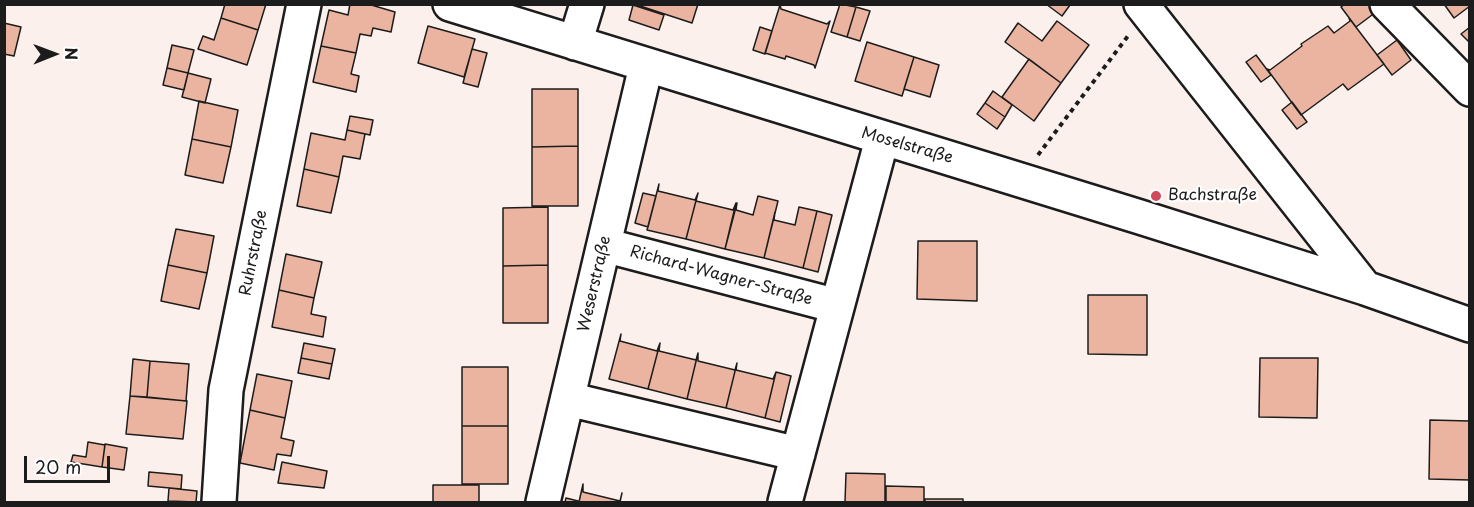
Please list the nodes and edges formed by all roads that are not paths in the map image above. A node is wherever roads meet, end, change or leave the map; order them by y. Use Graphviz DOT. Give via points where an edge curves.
graph roads {
  1 [pos="304,4"];
  2 [pos="450,4"];
  3 [pos="587,4"];
  4 [pos="1387,4"];
  5 [pos="1143,8"];
  6 [pos="575,43"];
  7 [pos="646,66"];
  8 [pos="1470,89"];
  9 [pos="882,139"];
  10 [pos="604,245"];
  11 [pos="1365,288"];
  12 [pos="837,306"];
  13 [pos="1470,325"];
  14 [pos="568,399"];
  15 [pos="798,454"];
  16 [pos="219,502"];
  17 [pos="543,502"];
  18 [pos="785,502"];
  1 -- 16 [label="street, Ruhrstraße" via="226,390"];
  2 -- 6 [label="street, Moselstraße"];
  3 -- 6 [label="street"];
  4 -- 8 [label="street"];
  5 -- 11 [label="street"];
  6 -- 7 [label="street, Moselstraße"];
  7 -- 9 [label="street, Moselstraße"];
  7 -- 10 [label="street, Weserstraße"];
  9 -- 11 [label="street, Moselstraße"];
  9 -- 12 [label="street"];
  10 -- 12 [label="street, Richard-Wagner-Straße"];
  10 -- 14 [label="street, Weserstraße"];
  11 -- 13 [label="street"];
  12 -- 15 [label="street"];
  14 -- 15 [label="street"];
  14 -- 17 [label="street, Weserstraße"];
  15 -- 18 [label="street"];
}
